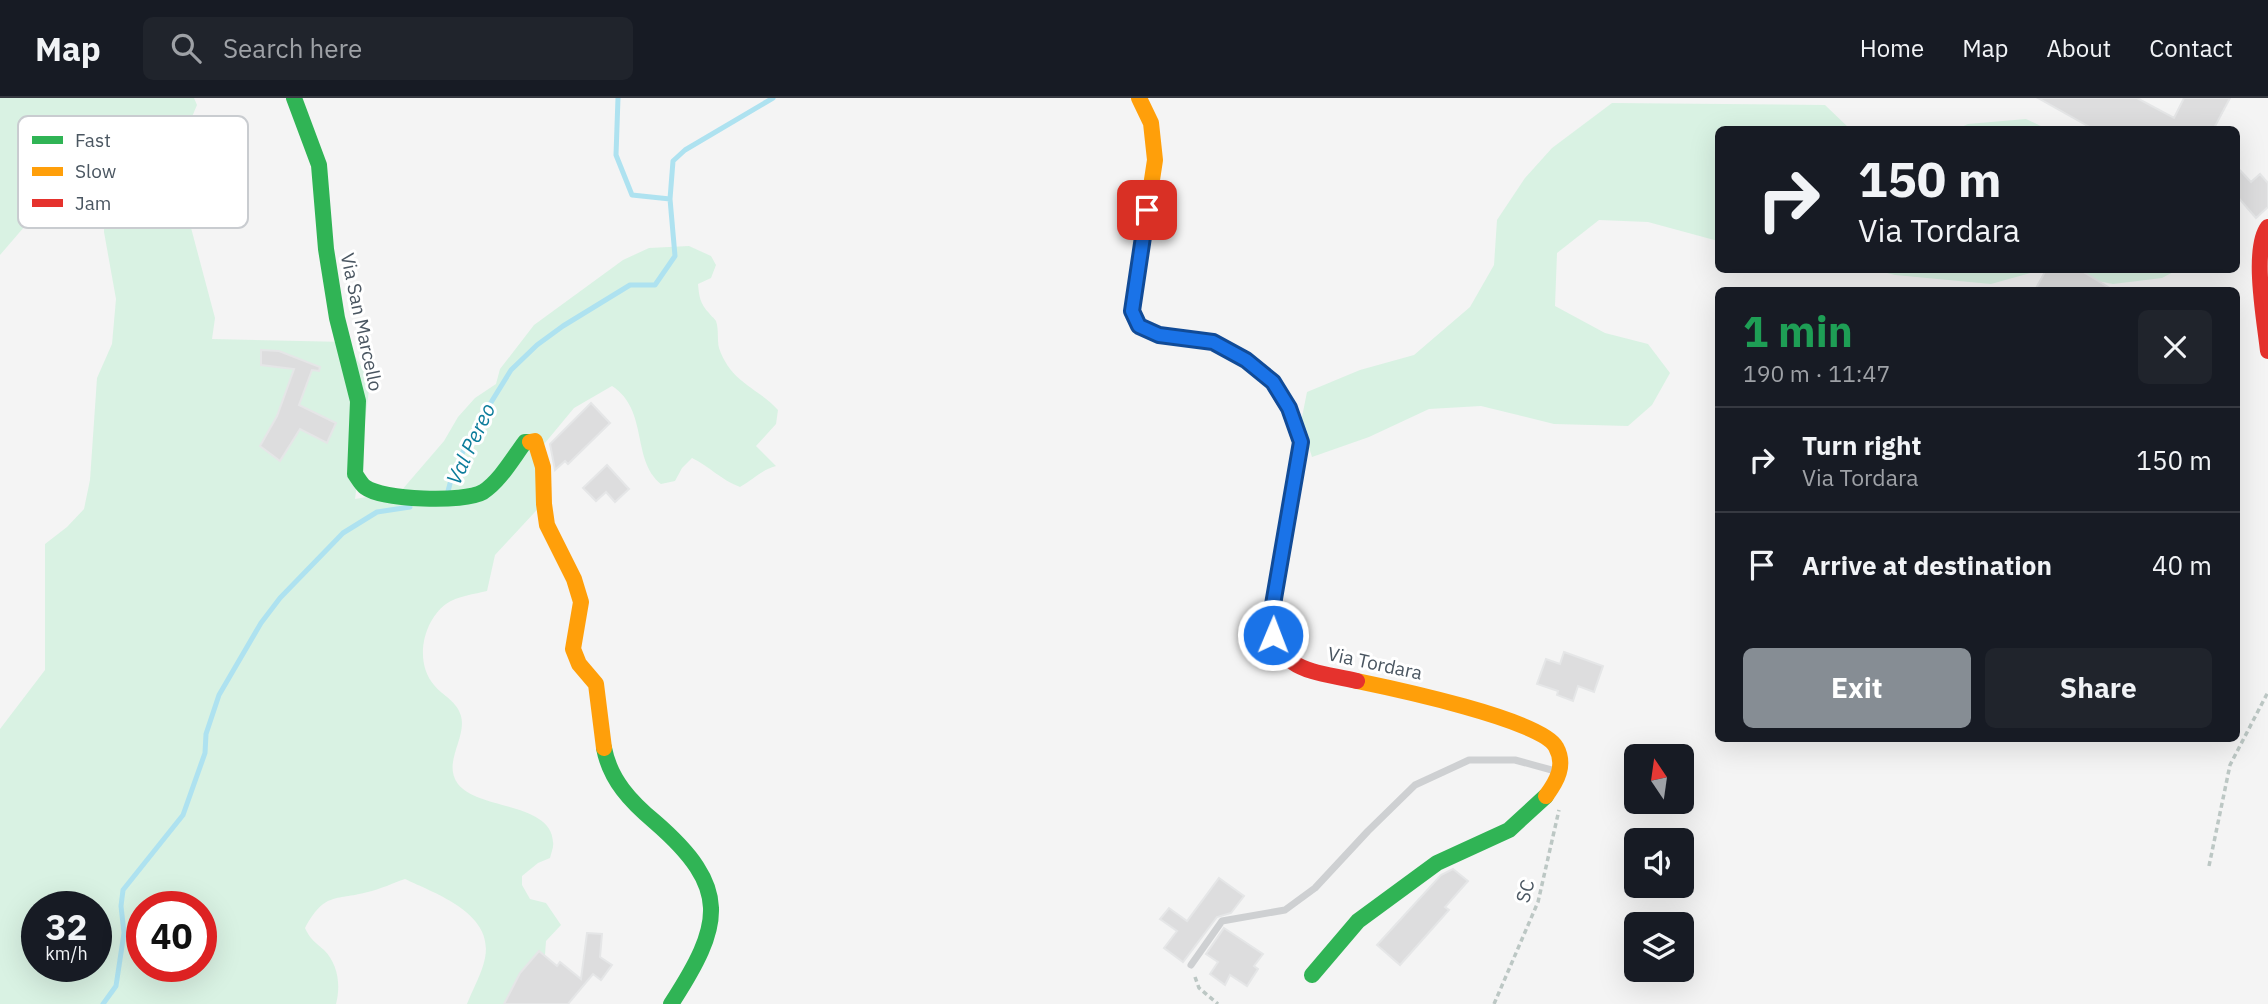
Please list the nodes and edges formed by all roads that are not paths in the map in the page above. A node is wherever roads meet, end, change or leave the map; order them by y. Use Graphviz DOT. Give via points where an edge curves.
graph roads {
  1 [pos="294,98"];
  2 [pos="1139,98"];
  3 [pos="2268,227"];
  4 [pos="2268,351"];
  5 [pos="1559,776"];
  6 [pos="1191,965"];
  7 [pos="1312,975"];
  8 [pos="671,1004"];
  1 -- 8 [label="street, Via San Marcello" via="318,165 337,318 358,401 355,474 366,488 413,499 452,498 481,493 525,442 535,441 542,453 545,513 575,578 581,604 573,648 578,663 596,685 611,774 632,802 693,859 709,891 710,924 696,965"];
  2 -- 5 [label="street, Via Tordara" via="1151,123 1155,160 1132,311 1139,326 1159,335 1213,342 1246,360 1273,382 1289,408 1301,442 1271,616 1282,655 1304,669 1445,700 1542,733 1556,745"];
  3 -- 4 [label="street" via="2262,235 2260,284"];
  5 -- 6 [label="lane" via="1514,760 1469,760 1415,785 1315,888 1285,910 1222,921"];
  5 -- 7 [label="street" via="1543,799 1509,830 1437,863 1358,922"];
}
